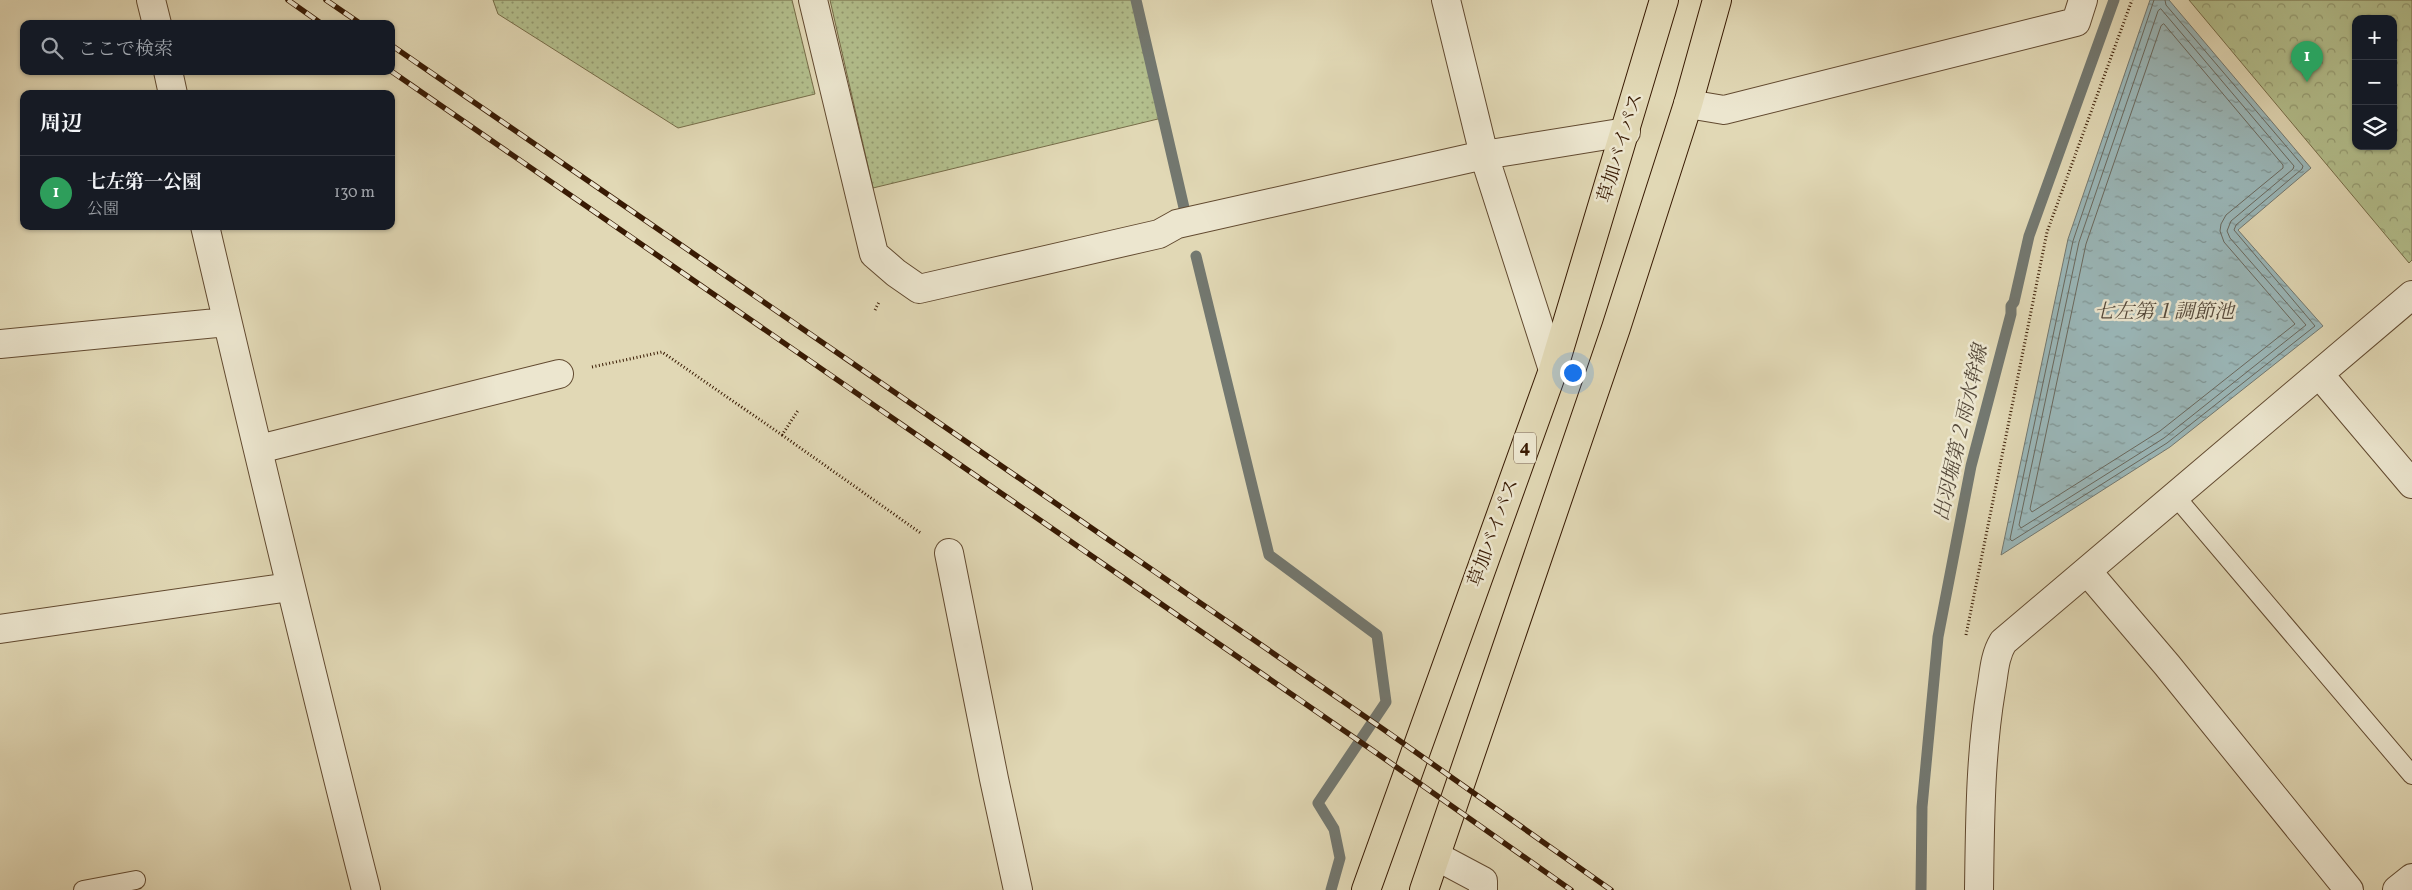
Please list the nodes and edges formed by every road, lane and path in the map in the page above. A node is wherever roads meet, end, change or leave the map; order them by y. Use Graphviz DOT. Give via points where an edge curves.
graph roads {
  1 [pos="151,0"];
  2 [pos="813,0"];
  3 [pos="1446,0"];
  4 [pos="1664,0"];
  5 [pos="1717,0"];
  6 [pos="2083,0"];
  7 [pos="2132,0"];
  8 [pos="156,20"];
  9 [pos="169,75"];
  10 [pos="172,90"];
  11 [pos="1688,104"];
  12 [pos="1626,132"];
  13 [pos="1484,155"];
  14 [pos="206,230"];
  15 [pos="2412,295"];
  16 [pos="227,322"];
  17 [pos="0,344"];
  18 [pos="1553,370"];
  19 [pos="559,374"];
  20 [pos="2319,374"];
  21 [pos="800,409"];
  22 [pos="782,435"];
  23 [pos="259,449"];
  24 [pos="2412,484"];
  25 [pos="2176,497"];
  26 [pos="949,553"];
  27 [pos="2087,571"];
  28 [pos="290,587"];
  29 [pos="0,629"];
  30 [pos="1966,636"];
  31 [pos="2412,775"];
  32 [pos="1436,856"];
  33 [pos="2412,878"];
  34 [pos="136,880"];
  35 [pos="83,890"];
  36 [pos="366,890"];
  37 [pos="1018,890"];
  38 [pos="1366,890"];
  39 [pos="1424,890"];
  40 [pos="1483,890"];
  41 [pos="1979,890"];
  42 [pos="2350,890"];
  43 [pos="2398,890"];
  1 -- 8 [label="street"];
  2 -- 13 [label="street" via="874,254 920,288 1159,234 1177,224"];
  3 -- 13 [label="street"];
  4 -- 12 [label="highway, 草加バイパス / 4"];
  5 -- 11 [label="highway"];
  6 -- 11 [label="street" via="2076,22 1724,110"];
  7 -- 30 [label="path" via="2047,232"];
  9 -- 10 [label="street"];
  11 -- 32 [label="highway" via="1616,328"];
  12 -- 13 [label="street"];
  12 -- 18 [label="highway, 草加バイパス / 4"];
  13 -- 18 [label="street"];
  14 -- 16 [label="street"];
  15 -- 20 [label="street"];
  16 -- 17 [label="street"];
  16 -- 23 [label="street"];
  18 -- 38 [label="highway, 草加バイパス / 4"];
  19 -- 22 [label="path" via="662,352"];
  19 -- 23 [label="street"];
  20 -- 24 [label="street"];
  20 -- 25 [label="street"];
  21 -- 22 [label="path"];
  22 -- 26 [label="path"];
  23 -- 28 [label="street"];
  25 -- 27 [label="street"];
  25 -- 31 [label="lane"];
  26 -- 37 [label="street"];
  27 -- 41 [label="street" via="2003,642 1997,652 1980,799"];
  27 -- 42 [label="street" via="2167,664"];
  28 -- 29 [label="street"];
  28 -- 36 [label="street"];
  32 -- 39 [label="highway"];
  32 -- 40 [label="street" via="1483,881"];
  33 -- 43 [label="street"];
  34 -- 35 [label="lane"];
}
